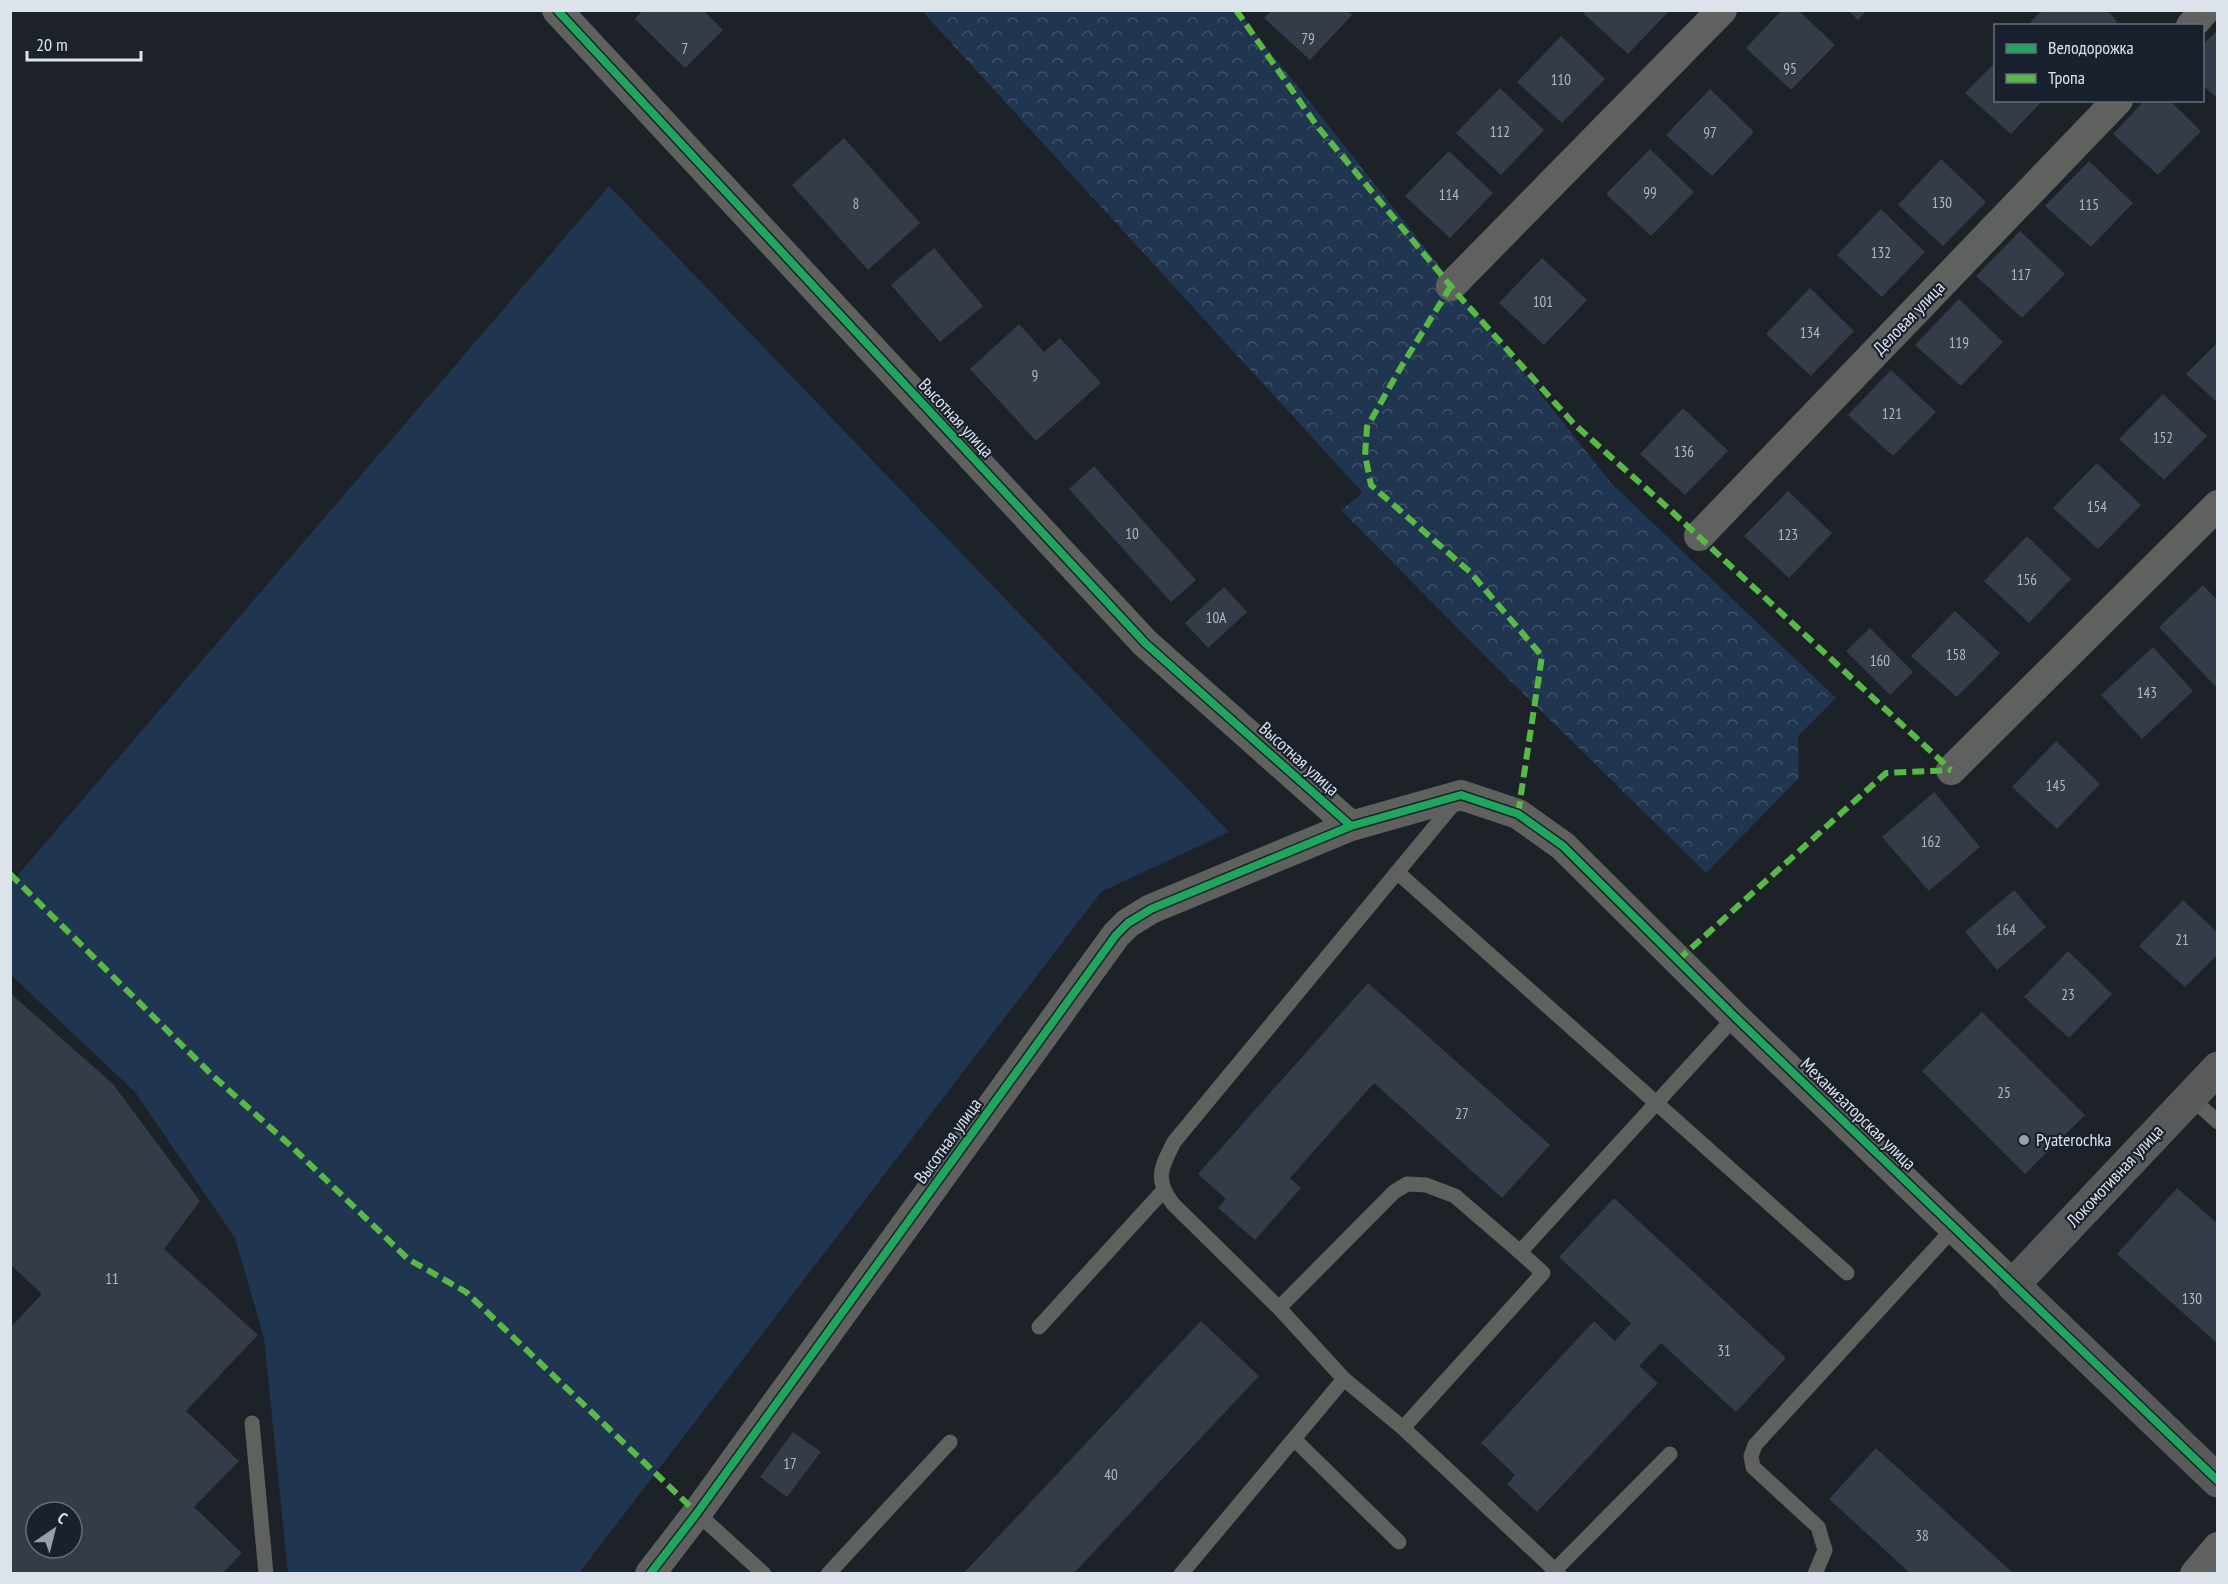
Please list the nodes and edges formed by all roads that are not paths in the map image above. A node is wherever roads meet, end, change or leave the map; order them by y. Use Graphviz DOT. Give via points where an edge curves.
graph roads {
  1 [pos="557,10"];
  2 [pos="1722,10"];
  3 [pos="2205,10"];
  4 [pos="2193,24"];
  5 [pos="2116,102"];
  6 [pos="1451,286"];
  7 [pos="2217,505"];
  8 [pos="1699,536"];
  9 [pos="1951,770"];
  10 [pos="1461,795"];
  11 [pos="1351,826"];
  12 [pos="1397,872"];
  13 [pos="1735,1017"];
  14 [pos="2217,1068"];
  15 [pos="2190,1097"];
  16 [pos="1658,1102"];
  17 [pos="2217,1122"];
  18 [pos="1163,1191"];
  19 [pos="1954,1228"];
  20 [pos="1520,1252"];
  21 [pos="1847,1274"];
  22 [pos="2013,1285"];
  23 [pos="1280,1308"];
  24 [pos="1039,1327"];
  25 [pos="1344,1379"];
  26 [pos="252,1423"];
  27 [pos="1403,1428"];
  28 [pos="1294,1439"];
  29 [pos="950,1442"];
  30 [pos="1670,1454"];
  31 [pos="2217,1481"];
  32 [pos="697,1513"];
  33 [pos="1399,1542"];
  34 [pos="2217,1547"];
  35 [pos="1557,1572"];
  36 [pos="266,1574"];
  37 [pos="650,1574"];
  38 [pos="764,1574"];
  39 [pos="828,1574"];
  40 [pos="1181,1574"];
  41 [pos="1815,1574"];
  42 [pos="2195,1574"];
  1 -- 11 [label="street, Высотная улица" via="1145,643"];
  2 -- 6 [label="street"];
  3 -- 4 [label="street"];
  5 -- 8 [label="street, Деловая улица"];
  7 -- 9 [label="street"];
  10 -- 11 [label="street, Высотная улица"];
  10 -- 12 [label="lane"];
  10 -- 13 [label="street, Механизаторская улица" via="1518,814 1563,846"];
  11 -- 32 [label="street, Высотная улица" via="1150,909 1116,935"];
  12 -- 16 [label="lane"];
  12 -- 18 [label="lane" via="1174,1142 1160,1174"];
  13 -- 16 [label="lane"];
  13 -- 19 [label="street, Механизаторская улица"];
  14 -- 15 [label="street, Локомотивная улица"];
  15 -- 17 [label="lane"];
  15 -- 22 [label="street, Локомотивная улица"];
  16 -- 20 [label="lane"];
  16 -- 21 [label="lane"];
  18 -- 23 [label="lane" via="1188,1221"];
  18 -- 24 [label="lane"];
  19 -- 22 [label="street, Механизаторская улица"];
  19 -- 41 [label="lane" via="1755,1445 1753,1467 1818,1527 1825,1550"];
  20 -- 23 [label="lane" via="1455,1196 1425,1185 1407,1184 1394,1192"];
  20 -- 27 [label="lane" via="1543,1273"];
  22 -- 31 [label="street, Механизаторская улица"];
  23 -- 25 [label="lane"];
  25 -- 27 [label="lane"];
  25 -- 28 [label="lane"];
  26 -- 36 [label="lane"];
  27 -- 35 [label="lane"];
  28 -- 33 [label="lane"];
  28 -- 40 [label="lane"];
  29 -- 39 [label="lane"];
  30 -- 35 [label="lane"];
  32 -- 37 [label="street, Высотная улица"];
  32 -- 38 [label="lane"];
  34 -- 42 [label="street"];
}
